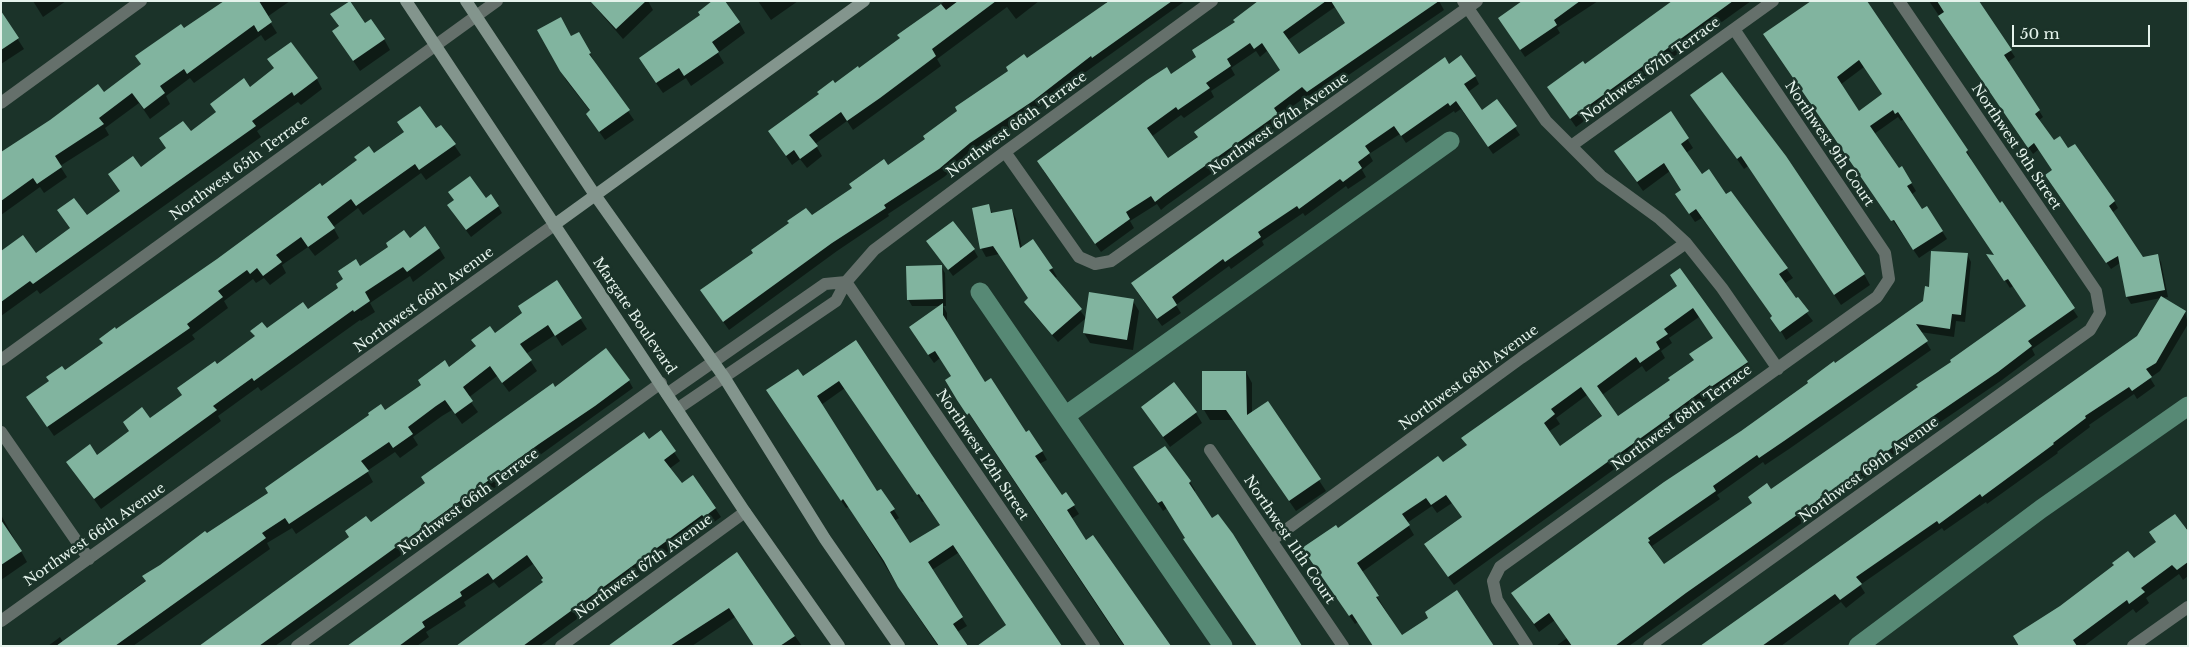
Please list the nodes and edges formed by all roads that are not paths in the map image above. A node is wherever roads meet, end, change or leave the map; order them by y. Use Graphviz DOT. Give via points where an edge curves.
graph roads {
  1 [pos="141,1"];
  2 [pos="406,1"];
  3 [pos="466,1"];
  4 [pos="497,1"];
  5 [pos="864,1"];
  6 [pos="1212,1"];
  7 [pos="1773,1"];
  8 [pos="1898,1"];
  9 [pos="1469,4"];
  10 [pos="476,16"];
  11 [pos="1734,29"];
  12 [pos="435,45"];
  13 [pos="1,103"];
  14 [pos="1571,146"];
  15 [pos="1004,152"];
  16 [pos="596,195"];
  17 [pos="554,225"];
  18 [pos="1686,242"];
  19 [pos="1889,279"];
  20 [pos="846,282"];
  21 [pos="2100,313"];
  22 [pos="1,360"];
  23 [pos="713,363"];
  24 [pos="1778,368"];
  25 [pos="724,377"];
  26 [pos="664,389"];
  27 [pos="677,409"];
  28 [pos="1,432"];
  29 [pos="1210,450"];
  30 [pos="745,512"];
  31 [pos="1272,540"];
  32 [pos="89,559"];
  33 [pos="2188,606"];
  34 [pos="1,621"];
  35 [pos="297,646"];
  36 [pos="561,646"];
  37 [pos="839,646"];
  38 [pos="899,646"];
  39 [pos="1094,646"];
  40 [pos="1343,646"];
  41 [pos="1527,646"];
  42 [pos="1649,646"];
  43 [pos="2133,646"];
  1 -- 13 [label="street"];
  2 -- 12 [label="street, Margate Boulevard"];
  3 -- 10 [label="street"];
  4 -- 10 [label="street, Northwest 65th Terrace"];
  5 -- 16 [label="street, Northwest 66th Avenue"];
  6 -- 15 [label="street, Northwest 66th Terrace"];
  7 -- 11 [label="street, Northwest 67th Terrace"];
  8 -- 21 [label="street, Northwest 9th Street" via="2096,291"];
  9 -- 14 [label="street" via="1546,121"];
  9 -- 15 [label="street, Northwest 67th Avenue" via="1111,261 1094,264 1079,258"];
  10 -- 12 [label="street, Northwest 65th Terrace"];
  10 -- 16 [label="street"];
  11 -- 14 [label="street, Northwest 67th Terrace"];
  11 -- 19 [label="street, Northwest 9th Court" via="1885,253"];
  12 -- 17 [label="street, Margate Boulevard"];
  12 -- 22 [label="street, Northwest 65th Terrace"];
  14 -- 18 [label="street" via="1601,176"];
  15 -- 20 [label="street, Northwest 66th Terrace" via="874,250"];
  16 -- 17 [label="street, Northwest 66th Avenue"];
  16 -- 23 [label="street"];
  17 -- 26 [label="street, Margate Boulevard"];
  17 -- 32 [label="street, Northwest 66th Avenue"];
  18 -- 24 [label="street"];
  18 -- 31 [label="street, Northwest 68th Avenue"];
  19 -- 24 [label="street, Northwest 68th Terrace" via="1877,297"];
  20 -- 23 [label="street, Northwest 66th Terrace" via="825,284"];
  20 -- 25 [label="street, Northwest 66th Terrace" via="836,301"];
  20 -- 39 [label="street, Northwest 12th Street"];
  21 -- 42 [label="street, Northwest 69th Avenue" via="2090,330"];
  23 -- 25 [label="street"];
  23 -- 26 [label="street, Northwest 66th Terrace"];
  24 -- 41 [label="street, Northwest 68th Terrace" via="1500,567 1493,581 1496,600"];
  25 -- 27 [label="street, Northwest 66th Terrace"];
  25 -- 38 [label="street" via="825,539"];
  26 -- 27 [label="street, Margate Boulevard"];
  26 -- 35 [label="street, Northwest 66th Terrace"];
  27 -- 30 [label="street, Margate Boulevard"];
  28 -- 32 [label="street"];
  29 -- 31 [label="street, Northwest 11th Court"];
  30 -- 36 [label="street, Northwest 67th Avenue"];
  30 -- 37 [label="street, Margate Boulevard"];
  31 -- 40 [label="street, Northwest 11th Court"];
  32 -- 34 [label="street, Northwest 66th Avenue"];
  33 -- 43 [label="street"];
}
